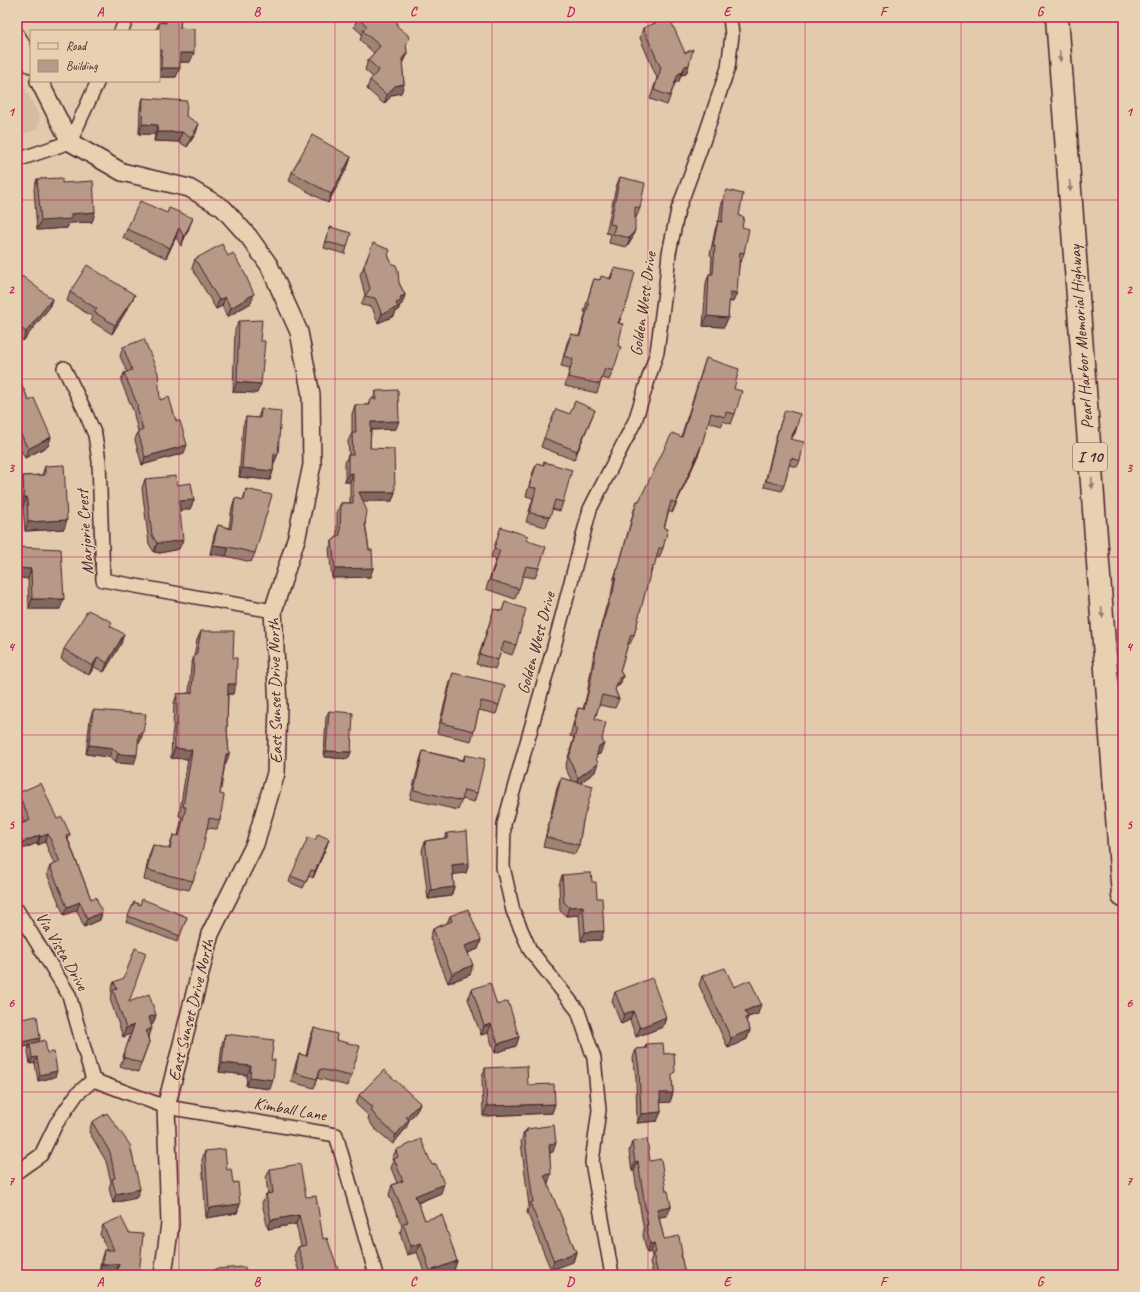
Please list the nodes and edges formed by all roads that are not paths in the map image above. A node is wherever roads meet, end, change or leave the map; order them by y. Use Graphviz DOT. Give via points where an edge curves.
graph roads {
  1 [pos="125,17"];
  2 [pos="730,17"];
  3 [pos="1057,17"];
  4 [pos="122,30"];
  5 [pos="17,37"];
  6 [pos="30,62"];
  7 [pos="40,82"];
  8 [pos="98,82"];
  9 [pos="70,142"];
  10 [pos="17,160"];
  11 [pos="64,368"];
  12 [pos="273,611"];
  13 [pos="1123,896"];
  14 [pos="17,910"];
  15 [pos="93,1080"];
  16 [pos="166,1107"];
  17 [pos="17,1172"];
  18 [pos="163,1275"];
  19 [pos="376,1275"];
  20 [pos="612,1275"];
  1 -- 4 [label="street"];
  2 -- 20 [label="street, Golden West Drive" via="732,35 728,68 678,210 669,253 657,352 636,421 590,509 504,824 503,867 513,911 530,950 578,1010 594,1058 599,1110 592,1162"];
  3 -- 13 [label="highway, Pearl Harbor Memorial Highway / I 10, one-way"];
  5 -- 6 [label="street"];
  7 -- 9 [label="street"];
  8 -- 9 [label="street"];
  9 -- 10 [label="street"];
  9 -- 12 [label="street, East Sunset Drive North" via="122,172 189,188 223,208 249,237 268,265 299,332 311,395 312,465 297,536"];
  11 -- 12 [label="street, Marjorie Crest" via="95,435 99,461 103,580"];
  12 -- 16 [label="street, East Sunset Drive North" via="278,706 276,773 255,844 210,934"];
  14 -- 15 [label="street, Via Vista Drive" via="69,995"];
  15 -- 16 [label="street"];
  15 -- 17 [label="street" via="77,1094 56,1124 41,1155"];
  16 -- 18 [label="street, East Sunset Drive North" via="170,1224"];
  16 -- 19 [label="street, Kimball Lane" via="336,1135"];
}
